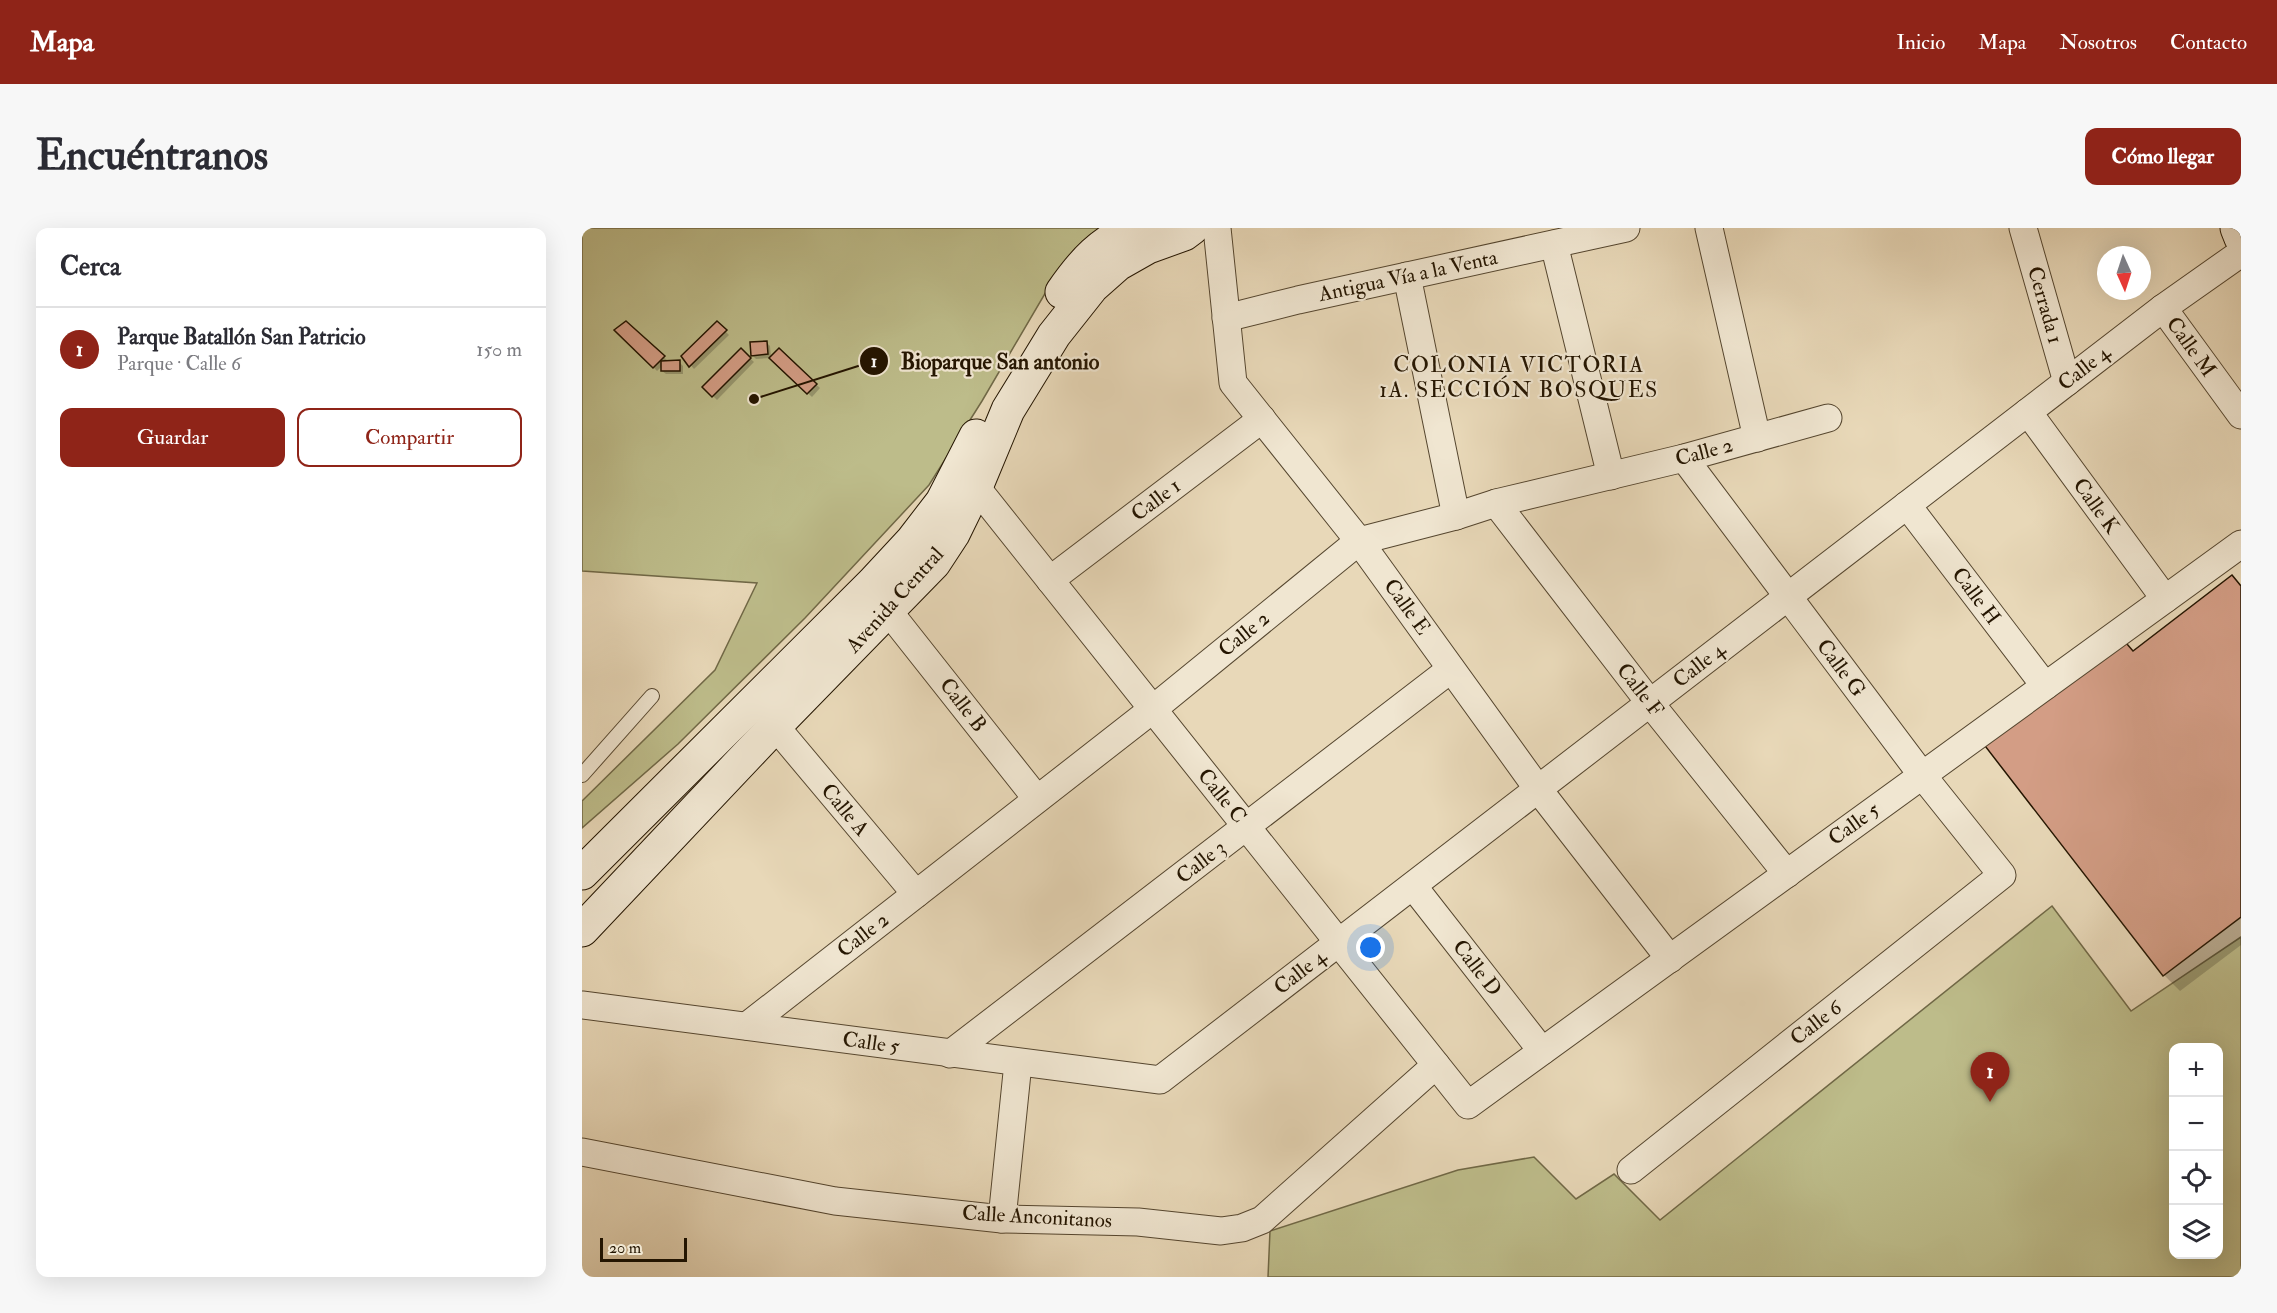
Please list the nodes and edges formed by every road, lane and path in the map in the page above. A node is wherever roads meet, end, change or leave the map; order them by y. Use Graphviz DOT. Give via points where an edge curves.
graph roads {
  1 [pos="1136,228"];
  2 [pos="1192,228"];
  3 [pos="1217,228"];
  4 [pos="1626,228"];
  5 [pos="1709,228"];
  6 [pos="2023,228"];
  7 [pos="2237,228"];
  8 [pos="2241,238"];
  9 [pos="1554,244"];
  10 [pos="2241,253"];
  11 [pos="1407,276"];
  12 [pos="2163,308"];
  13 [pos="1226,318"];
  14 [pos="2067,382"];
  15 [pos="2028,412"];
  16 [pos="2241,415"];
  17 [pos="1828,418"];
  18 [pos="1262,419"];
  19 [pos="1756,438"];
  20 [pos="1684,458"];
  21 [pos="1611,476"];
  22 [pos="976,487"];
  23 [pos="1496,503"];
  24 [pos="1907,505"];
  25 [pos="1456,516"];
  26 [pos="1359,541"];
  27 [pos="2241,544"];
  28 [pos="1050,580"];
  29 [pos="1787,597"];
  30 [pos="2165,599"];
  31 [pos="889,612"];
  32 [pos="1451,669"];
  33 [pos="2045,687"];
  34 [pos="652,696"];
  35 [pos="1650,703"];
  36 [pos="1152,709"];
  37 [pos="775,726"];
  38 [pos="582,775"];
  39 [pos="1922,775"];
  40 [pos="1538,789"];
  41 [pos="1037,799"];
  42 [pos="1246,826"];
  43 [pos="582,873"];
  44 [pos="1787,874"];
  45 [pos="2002,875"];
  46 [pos="1413,885"];
  47 [pos="916,894"];
  48 [pos="582,930"];
  49 [pos="1339,943"];
  50 [pos="1670,959"];
  51 [pos="582,1005"];
  52 [pos="747,1026"];
  53 [pos="1542,1051"];
  54 [pos="950,1054"];
  55 [pos="1018,1063"];
  56 [pos="1436,1065"];
  57 [pos="1160,1080"];
  58 [pos="1468,1105"];
  59 [pos="582,1152"];
  60 [pos="1630,1170"];
  61 [pos="1002,1219"];
  1 -- 43 [label="street, Avenida Central" via="1118,234 1100,248 1068,284 1025,344 942,502 912,541"];
  2 -- 22 [label="street, Avenida Central" via="1118,264 1092,287 1053,335 1008,410"];
  3 -- 13 [label="street, Calle E"];
  4 -- 9 [label="street, Antigua Vía a la Venta"];
  5 -- 19 [label="street"];
  6 -- 14 [label="street, Cerrada 1"];
  7 -- 8 [label="street"];
  9 -- 11 [label="street, Antigua Vía a la Venta"];
  9 -- 21 [label="street"];
  10 -- 12 [label="street, Calle 4"];
  11 -- 13 [label="street, Antigua Vía a la Venta"];
  11 -- 25 [label="street"];
  12 -- 14 [label="street, Calle 4"];
  12 -- 16 [label="street, Calle M"];
  13 -- 18 [label="street, Calle E" via="1233,383"];
  14 -- 15 [label="street, Calle 4"];
  15 -- 24 [label="street, Calle 4"];
  15 -- 30 [label="street, Calle K"];
  17 -- 19 [label="street, Calle 2"];
  18 -- 26 [label="street, Calle E"];
  18 -- 28 [label="street, Calle 1"];
  19 -- 20 [label="street, Calle 2"];
  20 -- 21 [label="street, Calle 2"];
  20 -- 29 [label="street, Calle G"];
  21 -- 23 [label="street, Calle 2"];
  22 -- 28 [label="street, Calle C"];
  22 -- 31 [label="street, Avenida Central" via="934,563"];
  23 -- 25 [label="street, Calle 2"];
  23 -- 35 [label="street, Calle F"];
  24 -- 29 [label="street, Calle 4"];
  24 -- 33 [label="street, Calle H"];
  25 -- 26 [label="street, Calle 2"];
  26 -- 32 [label="street, Calle E"];
  26 -- 36 [label="street, Calle 2"];
  27 -- 30 [label="street, Calle 5"];
  28 -- 36 [label="street, Calle C"];
  29 -- 35 [label="street, Calle 4"];
  29 -- 39 [label="street, Calle G"];
  30 -- 33 [label="street, Calle 5"];
  31 -- 37 [label="street, Avenida Central"];
  31 -- 41 [label="street, Calle B"];
  32 -- 40 [label="street, Calle E"];
  32 -- 42 [label="street, Calle 3"];
  33 -- 39 [label="street, Calle 5"];
  34 -- 38 [label="lane"];
  35 -- 40 [label="street, Calle 4"];
  35 -- 44 [label="street, Calle F"];
  36 -- 41 [label="street, Calle 2"];
  36 -- 42 [label="street, Calle C"];
  37 -- 47 [label="street, Calle A"];
  37 -- 48 [label="street, Avenida Central"];
  39 -- 44 [label="street, Calle 5"];
  39 -- 45 [label="street, Calle G"];
  40 -- 46 [label="street, Calle 4"];
  40 -- 50 [label="street, Calle E"];
  41 -- 47 [label="street, Calle 2"];
  42 -- 49 [label="street, Calle C"];
  42 -- 54 [label="street, Calle 3"];
  44 -- 50 [label="street, Calle 5"];
  45 -- 60 [label="street, Calle 6"];
  46 -- 49 [label="street, Calle 4"];
  46 -- 53 [label="street, Calle D"];
  47 -- 52 [label="street, Calle 2"];
  49 -- 56 [label="street, Calle C"];
  49 -- 57 [label="street, Calle 4"];
  50 -- 53 [label="street, Calle 5"];
  51 -- 52 [label="street, Calle 5"];
  52 -- 54 [label="street, Calle 5"];
  53 -- 58 [label="street, Calle 5"];
  54 -- 55 [label="street, Calle 5"];
  55 -- 57 [label="street, Calle 5"];
  55 -- 61 [label="street"];
  56 -- 58 [label="street, Calle C"];
  56 -- 61 [label="street, Calle Anconitanos" via="1262,1220 1242,1228 1221,1231 1138,1221"];
  59 -- 61 [label="street, Calle Anconitanos" via="835,1201"];
}
